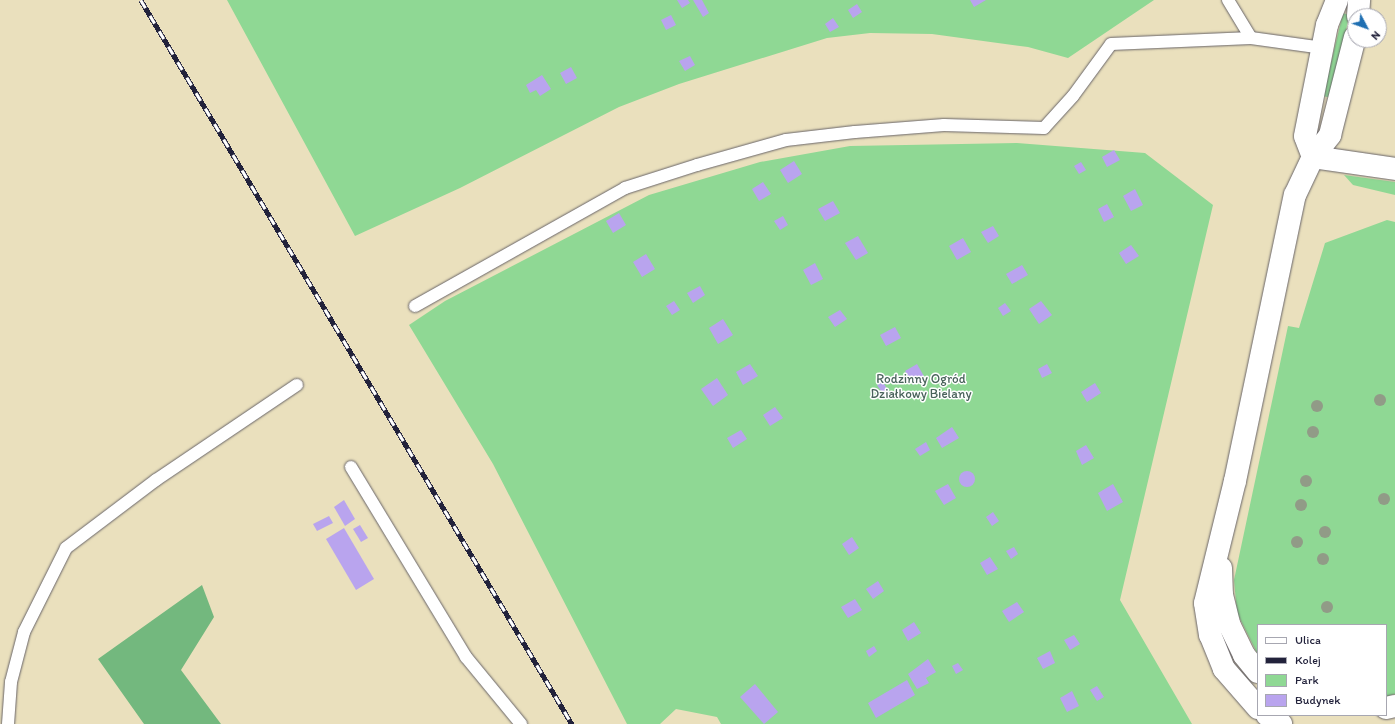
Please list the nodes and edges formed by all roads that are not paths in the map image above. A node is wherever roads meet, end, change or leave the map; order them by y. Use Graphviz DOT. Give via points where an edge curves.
graph roads {
  1 [pos="1228,0"];
  2 [pos="1336,0"];
  3 [pos="1251,38"];
  4 [pos="1323,48"];
  5 [pos="1352,48"];
  6 [pos="1313,158"];
  7 [pos="1395,169"];
  8 [pos="415,306"];
  9 [pos="297,385"];
  10 [pos="351,467"];
  11 [pos="1221,541"];
  12 [pos="1257,671"];
  13 [pos="1257,707"];
  14 [pos="1269,716"];
  15 [pos="8,724"];
  16 [pos="521,724"];
  17 [pos="1281,724"];
  1 -- 3 [label="lane"];
  2 -- 4 [label="main road"];
  3 -- 4 [label="lane"];
  3 -- 8 [label="lane" via="1111,44 1073,96 1044,128 944,125 855,132 786,140 690,167 625,188"];
  4 -- 6 [label="main road" via="1305,136"];
  5 -- 6 [label="main road" via="1330,135"];
  6 -- 7 [label="main road"];
  6 -- 11 [label="main road" via="1295,195"];
  9 -- 15 [label="lane" via="156,480 66,548 24,632 11,682"];
  10 -- 16 [label="lane" via="466,657"];
  11 -- 12 [label="main road" via="1222,595 1226,615 1244,655"];
  11 -- 13 [label="main road" via="1205,603 1210,635 1224,668"];
  14 -- 17 [label="main road"];
}
